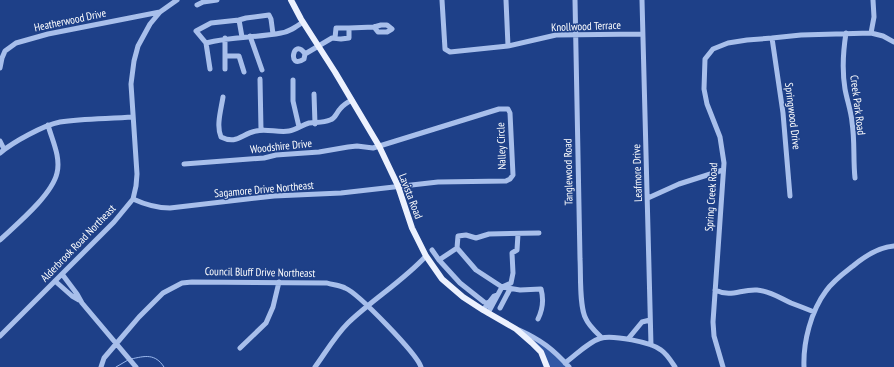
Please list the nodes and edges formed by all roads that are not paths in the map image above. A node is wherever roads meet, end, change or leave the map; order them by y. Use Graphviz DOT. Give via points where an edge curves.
graph roads {
  1 [pos="177,0"];
  2 [pos="217,0"];
  3 [pos="291,0"];
  4 [pos="442,0"];
  5 [pos="506,0"];
  6 [pos="575,0"];
  7 [pos="642,0"];
  8 [pos="873,0"];
  9 [pos="197,5"];
  10 [pos="160,12"];
  11 [pos="239,20"];
  12 [pos="303,22"];
  13 [pos="374,27"];
  14 [pos="349,28"];
  15 [pos="846,33"];
  16 [pos="871,33"];
  17 [pos="273,34"];
  18 [pos="642,34"];
  19 [pos="250,36"];
  20 [pos="576,36"];
  21 [pos="242,37"];
  22 [pos="225,38"];
  23 [pos="335,38"];
  24 [pos="772,38"];
  25 [pos="894,42"];
  26 [pos="206,43"];
  27 [pos="318,46"];
  28 [pos="508,46"];
  29 [pos="225,56"];
  30 [pos="304,56"];
  31 [pos="0,68"];
  32 [pos="210,69"];
  33 [pos="225,69"];
  34 [pos="262,70"];
  35 [pos="244,72"];
  36 [pos="260,79"];
  37 [pos="293,80"];
  38 [pos="314,94"];
  39 [pos="223,97"];
  40 [pos="352,100"];
  41 [pos="133,117"];
  42 [pos="315,124"];
  43 [pos="48,125"];
  44 [pos="299,127"];
  45 [pos="261,130"];
  46 [pos="0,141"];
  47 [pos="379,146"];
  48 [pos="2,151"];
  49 [pos="184,164"];
  50 [pos="723,170"];
  51 [pos="855,178"];
  52 [pos="398,186"];
  53 [pos="790,196"];
  54 [pos="648,198"];
  55 [pos="133,199"];
  56 [pos="539,233"];
  57 [pos="518,234"];
  58 [pos="0,240"];
  59 [pos="894,246"];
  60 [pos="456,248"];
  61 [pos="432,250"];
  62 [pos="426,256"];
  63 [pos="439,260"];
  64 [pos="62,274"];
  65 [pos="55,281"];
  66 [pos="279,282"];
  67 [pos="502,287"];
  68 [pos="510,289"];
  69 [pos="715,290"];
  70 [pos="79,300"];
  71 [pos="490,304"];
  72 [pos="367,306"];
  73 [pos="500,308"];
  74 [pos="485,312"];
  75 [pos="814,312"];
  76 [pos="538,319"];
  77 [pos="650,320"];
  78 [pos="516,329"];
  79 [pos="0,336"];
  80 [pos="602,338"];
  81 [pos="628,339"];
  82 [pos="116,344"];
  83 [pos="651,345"];
  84 [pos="240,348"];
  85 [pos="567,365"];
  86 [pos="101,367"];
  87 [pos="136,367"];
  88 [pos="315,367"];
  89 [pos="421,367"];
  90 [pos="547,367"];
  91 [pos="675,367"];
  92 [pos="723,367"];
  93 [pos="804,367"];
  1 -- 10 [label="street"];
  2 -- 9 [label="street"];
  3 -- 12 [label="main road, Lavista Road"];
  4 -- 28 [label="street, Knollwood Terrace" via="445,49 459,52"];
  5 -- 28 [label="street"];
  6 -- 20 [label="street, Tanglewood Road"];
  7 -- 18 [label="street, Leafmore Drive"];
  8 -- 16 [label="street" via="874,17"];
  10 -- 31 [label="street, Heatherwood Drive" via="48,34 16,43 5,51"];
  10 -- 41 [label="street, Alderbrook Road Northeast" via="138,46 134,61 131,84"];
  11 -- 17 [label="street" via="269,14"];
  11 -- 21 [label="street"];
  11 -- 26 [label="street" via="211,23 196,31"];
  12 -- 17 [label="street" via="281,33"];
  12 -- 27 [label="main road, Lavista Road"];
  13 -- 14 [label="street"];
  14 -- 23 [label="street" via="336,28"];
  14 -- 23 [label="street" via="349,38"];
  15 -- 16 [label="street, Spring Creek Road"];
  15 -- 24 [label="street, Spring Creek Road"];
  15 -- 51 [label="street, Creek Park Road" via="844,76 853,124"];
  16 -- 25 [label="street, Spring Creek Road"];
  17 -- 19 [label="street"];
  18 -- 20 [label="street, Knollwood Terrace"];
  18 -- 54 [label="street, Leafmore Drive"];
  19 -- 21 [label="street"];
  19 -- 34 [label="street"];
  20 -- 28 [label="street, Knollwood Terrace" via="556,35"];
  20 -- 80 [label="street, Tanglewood Road" via="583,312"];
  21 -- 22 [label="street"];
  22 -- 26 [label="street"];
  22 -- 29 [label="street"];
  23 -- 27 [label="street"];
  24 -- 50 [label="street, Spring Creek Road" via="728,42 712,49 705,60 704,89 720,137 724,156"];
  24 -- 53 [label="street, Springwood Drive" via="783,113"];
  26 -- 32 [label="street"];
  27 -- 30 [label="street"];
  27 -- 40 [label="main road, Lavista Road"];
  29 -- 33 [label="street"];
  29 -- 35 [label="street" via="239,56"];
  36 -- 45 [label="street"];
  37 -- 44 [label="street" via="293,101"];
  38 -- 42 [label="street"];
  39 -- 45 [label="street" via="219,123 221,137 238,139"];
  40 -- 42 [label="street" via="339,109 333,119"];
  40 -- 47 [label="main road, Lavista Road"];
  41 -- 43 [label="street"];
  41 -- 55 [label="street, Alderbrook Road Northeast" via="137,174"];
  42 -- 44 [label="street"];
  43 -- 48 [label="street"];
  43 -- 58 [label="street" via="56,153 57,172 54,180 49,190"];
  44 -- 45 [label="street" via="289,131"];
  46 -- 48 [label="street"];
  47 -- 49 [label="street, Woodshire Drive" via="357,146 264,158"];
  47 -- 52 [label="main road, Lavista Road"];
  47 -- 52 [label="street, Nalley Circle" via="504,108 510,113 513,166 513,175 510,179"];
  50 -- 54 [label="street" via="678,184"];
  50 -- 69 [label="street, Spring Creek Road"];
  52 -- 55 [label="street, Sagamore Drive Northeast" via="341,193 274,196 176,208 148,206"];
  52 -- 62 [label="main road, Lavista Road" via="412,228"];
  54 -- 77 [label="street, Leafmore Drive"];
  55 -- 64 [label="street, Alderbrook Road Northeast" via="114,222"];
  56 -- 57 [label="street"];
  57 -- 60 [label="street" via="490,234 476,238 458,236"];
  57 -- 67 [label="street" via="517,250 512,253 511,283"];
  59 -- 75 [label="street" via="874,251 840,276 826,290"];
  60 -- 63 [label="street"];
  60 -- 67 [label="street" via="476,270"];
  61 -- 63 [label="street"];
  62 -- 72 [label="street"];
  62 -- 74 [label="main road, Lavista Road" via="442,279"];
  63 -- 71 [label="street" via="460,283"];
  64 -- 65 [label="street, Alderbrook Road Northeast"];
  64 -- 70 [label="street"];
  65 -- 70 [label="street"];
  65 -- 79 [label="street, Alderbrook Road Northeast"];
  66 -- 72 [label="street, Council Bluff Drive Northeast" via="327,283 345,288"];
  66 -- 82 [label="street, Council Bluff Drive Northeast" via="182,283 163,293"];
  66 -- 84 [label="street" via="266,323"];
  67 -- 68 [label="street"];
  67 -- 71 [label="street"];
  68 -- 73 [label="street"];
  68 -- 76 [label="street" via="541,289 542,310"];
  69 -- 75 [label="street" via="725,294 764,291"];
  69 -- 92 [label="street, Spring Creek Road" via="714,336"];
  70 -- 82 [label="street"];
  71 -- 74 [label="street"];
  72 -- 88 [label="street" via="339,333"];
  72 -- 89 [label="street, Council Bluff Drive Northeast" via="409,350"];
  74 -- 78 [label="main road, Lavista Road"];
  75 -- 93 [label="street"];
  77 -- 81 [label="street" via="642,322"];
  77 -- 83 [label="street, Leafmore Drive"];
  78 -- 85 [label="street" via="536,337"];
  78 -- 90 [label="main road, Lavista Road" via="541,352"];
  80 -- 81 [label="street"];
  80 -- 85 [label="street" via="590,344"];
  81 -- 83 [label="street"];
  82 -- 86 [label="street, Council Bluff Drive Northeast" via="104,358"];
  82 -- 87 [label="street"];
  83 -- 91 [label="street" via="661,350"];
}
